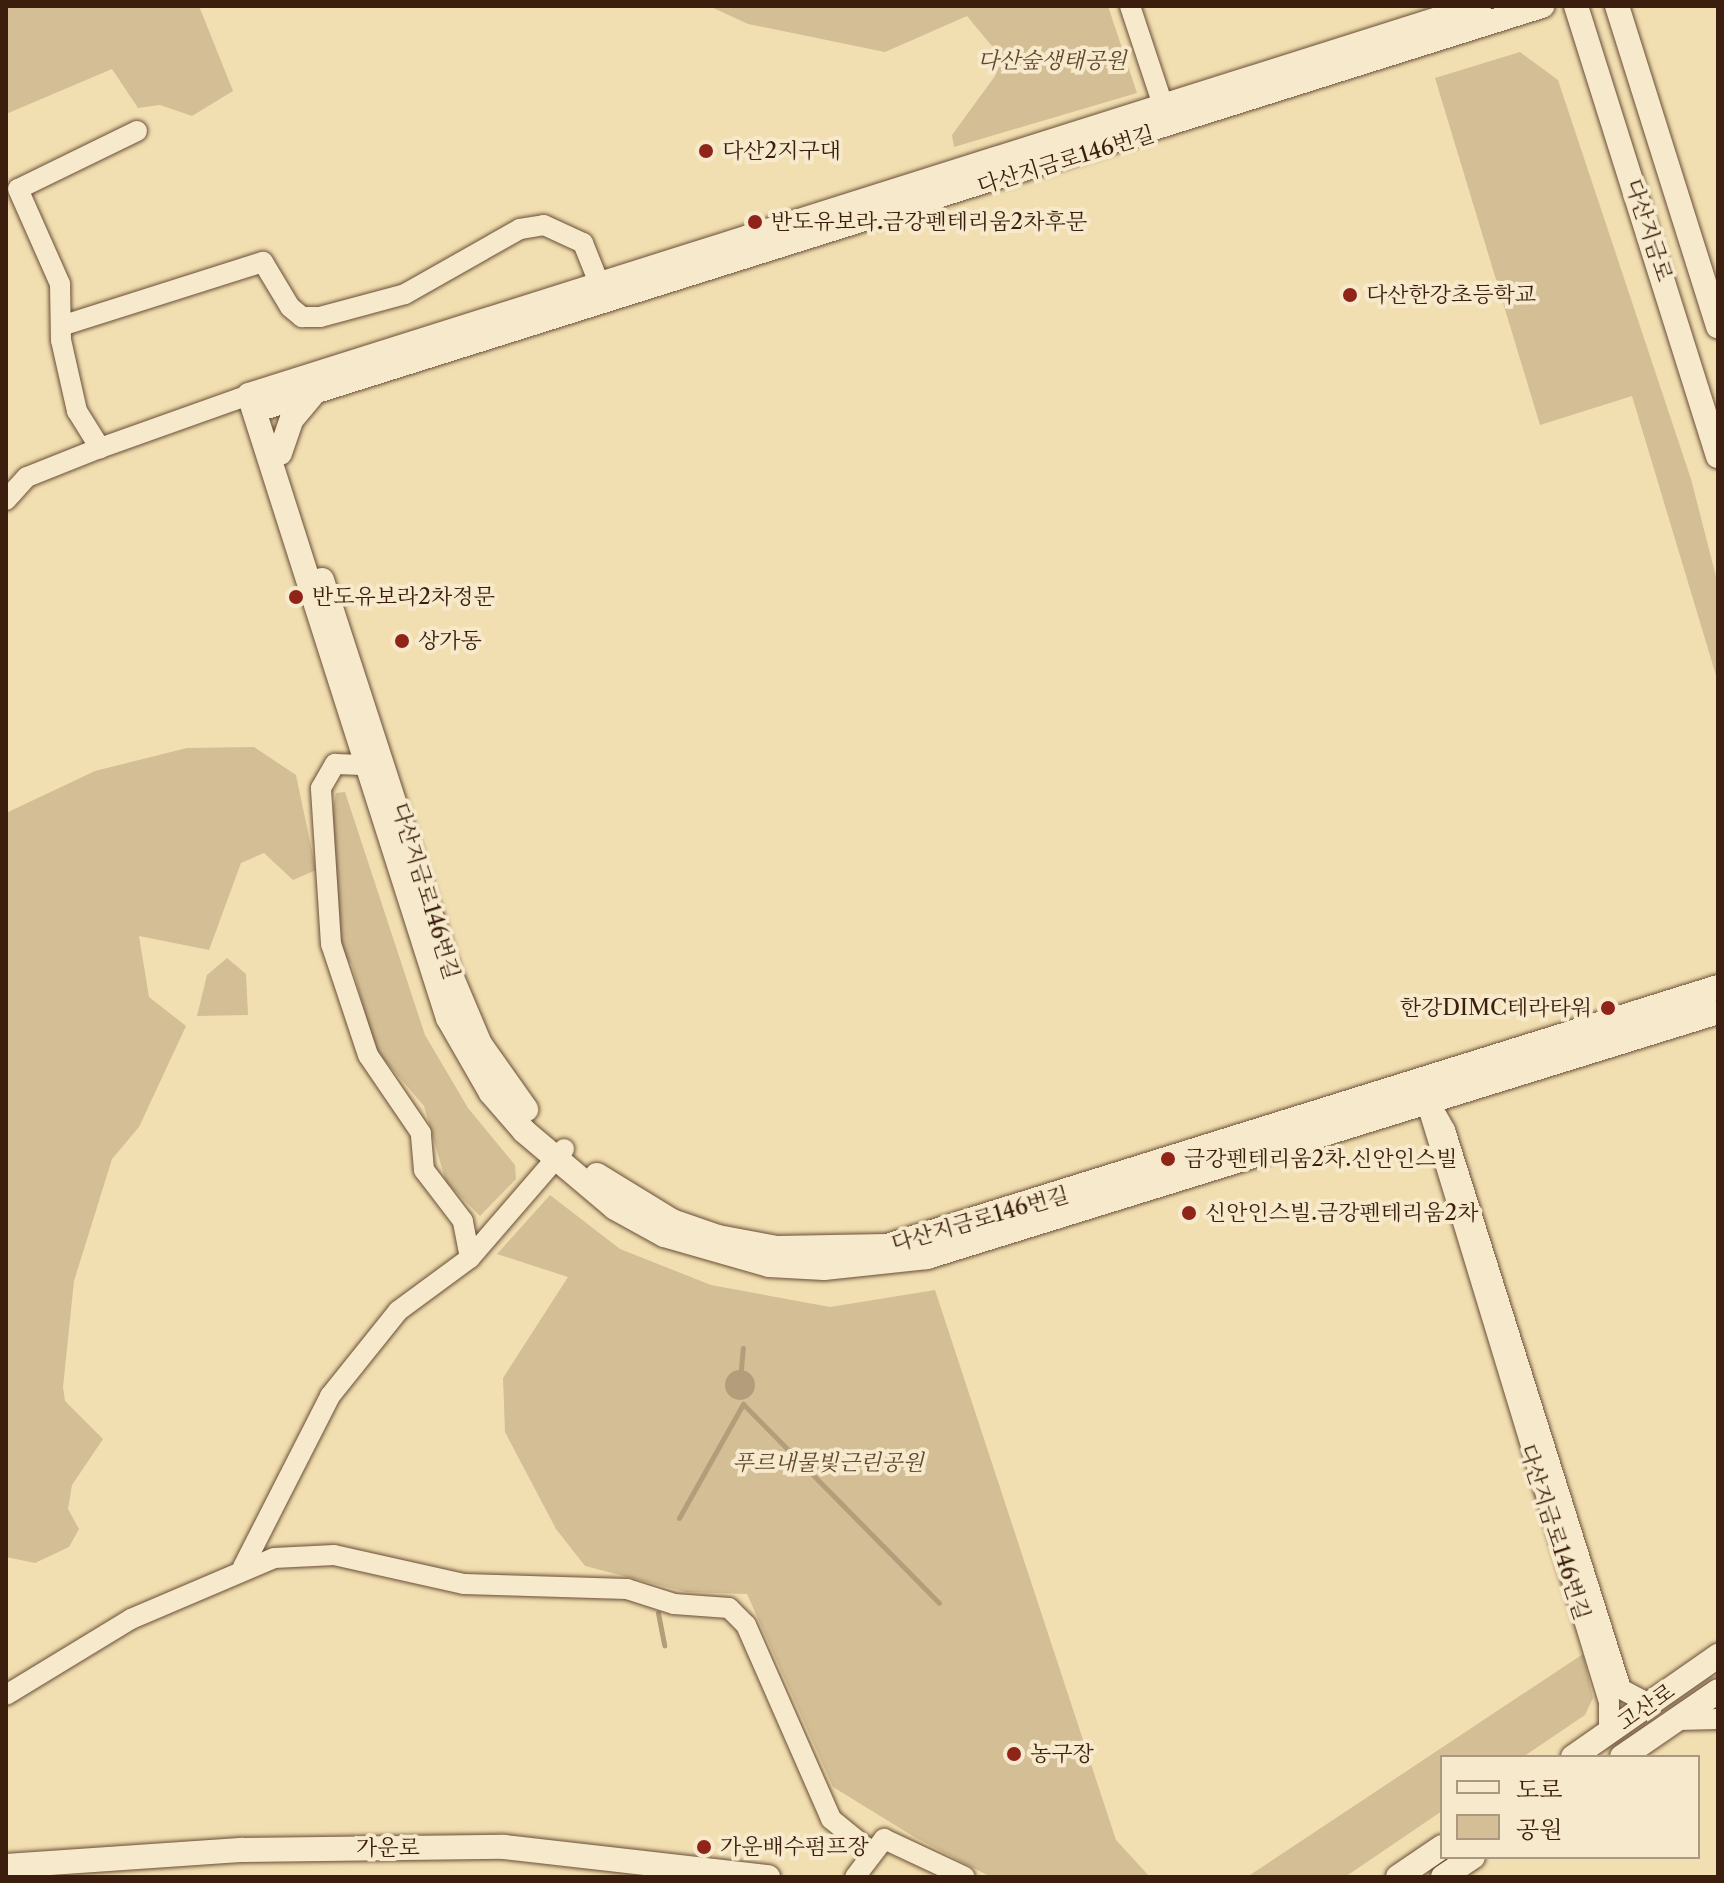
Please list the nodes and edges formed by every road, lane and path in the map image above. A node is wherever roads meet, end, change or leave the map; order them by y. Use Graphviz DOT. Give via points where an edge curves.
graph roads {
  1 [pos="1130,6"];
  2 [pos="1542,6"];
  3 [pos="1576,6"];
  4 [pos="1617,6"];
  5 [pos="1467,7"];
  6 [pos="1421,16"];
  7 [pos="1167,117"];
  8 [pos="137,131"];
  9 [pos="604,295"];
  10 [pos="61,326"];
  11 [pos="1718,326"];
  12 [pos="311,396"];
  13 [pos="258,401"];
  14 [pos="109,444"];
  15 [pos="280,453"];
  16 [pos="1718,456"];
  17 [pos="6,500"];
  18 [pos="363,765"];
  19 [pos="1718,987"];
  20 [pos="1718,1012"];
  21 [pos="1423,1092"];
  22 [pos="559,1155"];
  23 [pos="470,1258"];
  24 [pos="243,1567"];
  25 [pos="1718,1656"];
  26 [pos="1718,1691"];
  27 [pos="6,1695"];
  28 [pos="1649,1704"];
  29 [pos="1718,1719"];
  30 [pos="1677,1720"];
  31 [pos="1609,1732"];
  32 [pos="1576,1755"];
  33 [pos="1625,1755"];
  34 [pos="1440,1848"];
  35 [pos="869,1850"];
  36 [pos="1470,1859"];
  37 [pos="6,1866"];
  38 [pos="768,1877"];
  39 [pos="855,1877"];
  40 [pos="965,1877"];
  41 [pos="1398,1877"];
  42 [pos="1443,1877"];
  1 -- 7 [label="street"];
  2 -- 7 [label="street, 다산지금로146번길"];
  3 -- 16 [label="street, 다산지금로"];
  4 -- 11 [label="street, 다산지금로"];
  5 -- 6 [label="street, 다산지금로146번길"];
  6 -- 7 [label="street, 다산지금로146번길"];
  7 -- 9 [label="street, 다산지금로146번길"];
  8 -- 10 [label="street" via="18,189 51,248"];
  9 -- 10 [label="street" via="583,243 544,225 520,229 405,294 320,317 302,317 290,307 263,262"];
  9 -- 12 [label="street, 다산지금로146번길"];
  9 -- 13 [label="street, 다산지금로146번길"];
  10 -- 14 [label="street" via="77,411"];
  12 -- 13 [label="street, 다산지금로146번길"];
  12 -- 15 [label="street" via="292,419"];
  13 -- 14 [label="street, 다산지금로146번길"];
  13 -- 15 [label="street, 다산지금로146번길"];
  13 -- 18 [label="street, 다산지금로146번길"];
  14 -- 17 [label="street, 다산지금로146번길" via="27,477"];
  15 -- 22 [label="street, 다산지금로146번길" via="465,1011 505,1084"];
  18 -- 22 [label="street, 다산지금로146번길" via="448,1018 491,1093"];
  18 -- 23 [label="street" via="335,764 321,788 331,944 368,1055 421,1133 424,1170 463,1221"];
  19 -- 21 [label="street, 다산지금로146번길"];
  20 -- 21 [label="street, 다산지금로146번길"];
  21 -- 22 [label="street, 다산지금로146번길" via="1002,1238 876,1265 769,1265 712,1252 615,1208"];
  21 -- 28 [label="street, 다산지금로146번길" via="1445,1130 1621,1689"];
  21 -- 31 [label="street, 다산지금로146번길" via="1431,1135 1609,1702"];
  22 -- 23 [label="street"];
  23 -- 24 [label="street" via="398,1311 330,1396"];
  24 -- 27 [label="street" via="89,1641"];
  24 -- 35 [label="street" via="334,1555 464,1584 579,1583 729,1608 746,1625 831,1819"];
  25 -- 28 [label="street, 고산로"];
  26 -- 30 [label="street, 고산로"];
  28 -- 31 [label="street, 고산로"];
  29 -- 30 [label="street"];
  30 -- 33 [label="street, 고산로"];
  31 -- 32 [label="street, 고산로"];
  34 -- 41 [label="street"];
  35 -- 39 [label="street"];
  35 -- 40 [label="street" via="884,1839"];
  36 -- 42 [label="street"];
  37 -- 38 [label="street, 가운로" via="243,1850 504,1847"];
}
